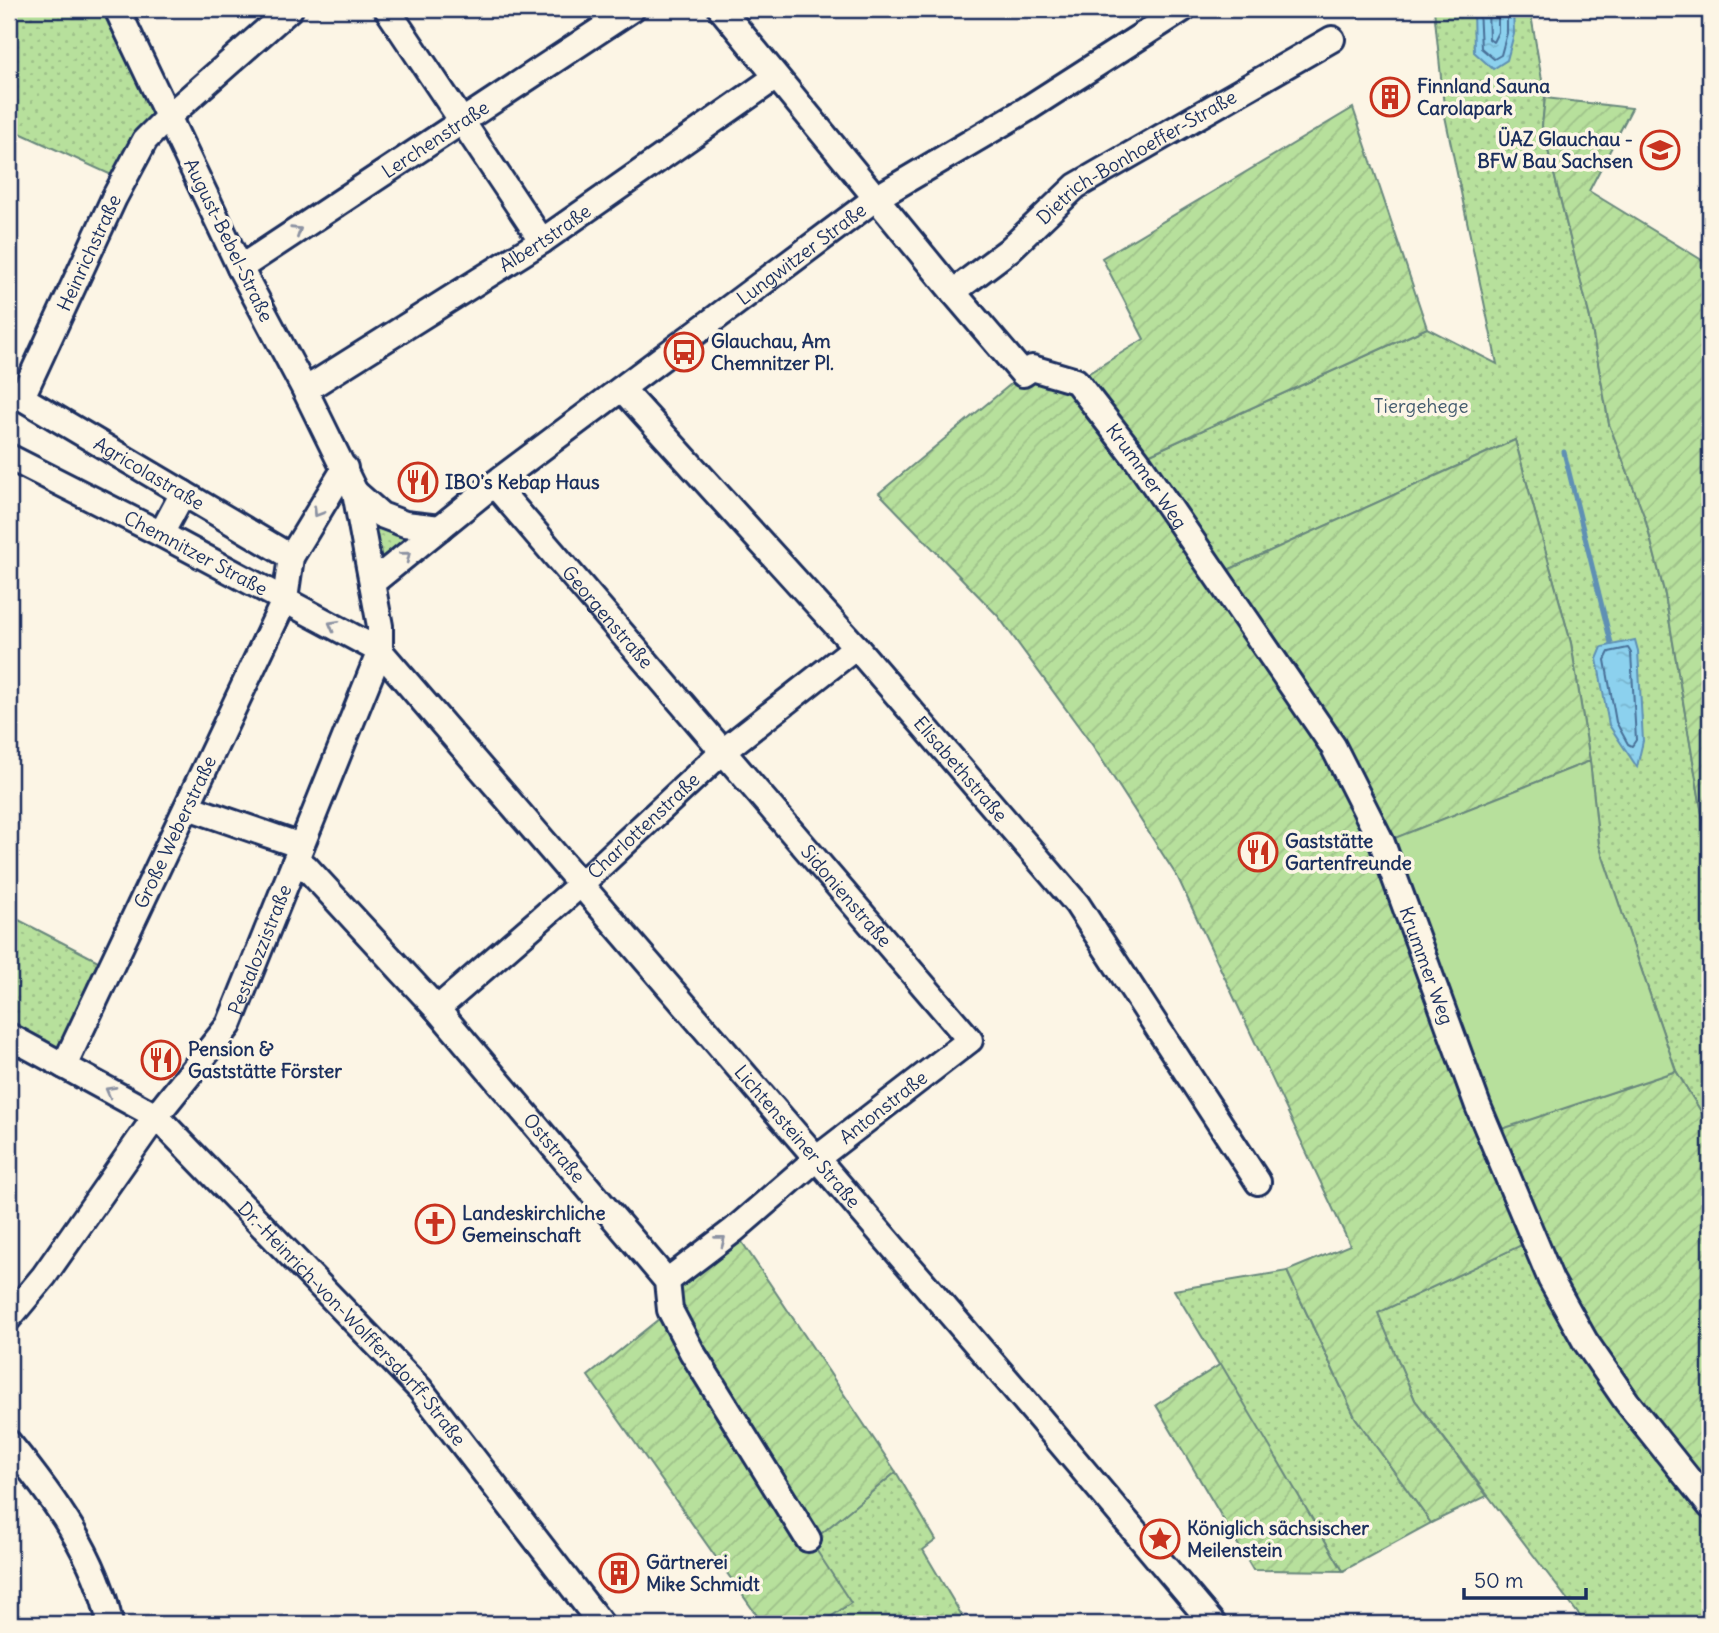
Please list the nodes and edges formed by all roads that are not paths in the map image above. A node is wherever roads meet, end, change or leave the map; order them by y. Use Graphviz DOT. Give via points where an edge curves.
graph roads {
  1 [pos="117,9"];
  2 [pos="290,9"];
  3 [pos="387,9"];
  4 [pos="632,9"];
  5 [pos="721,9"];
  6 [pos="1183,9"];
  7 [pos="1332,39"];
  8 [pos="776,78"];
  9 [pos="169,116"];
  10 [pos="463,122"];
  11 [pos="876,198"];
  12 [pos="542,241"];
  13 [pos="240,268"];
  14 [pos="953,292"];
  15 [pos="622,389"];
  16 [pos="305,390"];
  17 [pos="15,393"];
  18 [pos="9,457"];
  19 [pos="345,468"];
  20 [pos="494,484"];
  21 [pos="355,492"];
  22 [pos="183,493"];
  23 [pos="440,528"];
  24 [pos="161,534"];
  25 [pos="291,557"];
  26 [pos="372,583"];
  27 [pos="285,599"];
  28 [pos="856,647"];
  29 [pos="380,651"];
  30 [pos="722,751"];
  31 [pos="188,807"];
  32 [pos="298,854"];
  33 [pos="581,884"];
  34 [pos="437,1009"];
  35 [pos="9,1037"];
  36 [pos="970,1040"];
  37 [pos="64,1066"];
  38 [pos="156,1116"];
  39 [pos="816,1159"];
  40 [pos="1258,1182"];
  41 [pos="667,1281"];
  42 [pos="9,1318"];
  43 [pos="9,1443"];
  44 [pos="1710,1506"];
  45 [pos="808,1539"];
  46 [pos="594,1621"];
  47 [pos="110,1624"];
  48 [pos="1213,1624"];
  1 -- 9 [label="street, August-Bebel-Straße"];
  2 -- 9 [label="street, Heinrichstraße"];
  3 -- 10 [label="street"];
  4 -- 10 [label="street, Lerchenstraße"];
  5 -- 8 [label="street"];
  6 -- 11 [label="street, Lungwitzer Straße"];
  7 -- 14 [label="street, Dietrich-Bonhoeffer-Straße" via="1076,186 1009,250"];
  8 -- 11 [label="street"];
  8 -- 12 [label="street, Albertstraße"];
  9 -- 13 [label="street, August-Bebel-Straße"];
  9 -- 17 [label="street, Heinrichstraße" via="145,140"];
  10 -- 12 [label="street"];
  13 -- 10 [label="street, Lerchenstraße, one-way"];
  11 -- 14 [label="street"];
  11 -- 15 [label="street, Lungwitzer Straße"];
  12 -- 16 [label="street, Albertstraße"];
  13 -- 16 [label="street, August-Bebel-Straße"];
  14 -- 44 [label="street, Krummer Weg" via="1023,374 1032,368 1076,381 1137,460 1333,746 1382,843 1478,1106 1551,1280 1627,1402"];
  15 -- 20 [label="street, Lungwitzer Straße"];
  15 -- 28 [label="street, Elisabethstraße"];
  16 -- 19 [label="street, August-Bebel-Straße"];
  17 -- 22 [label="street, Agricolastraße"];
  18 -- 24 [label="street, Chemnitzer Straße"];
  19 -- 21 [label="street, August-Bebel-Straße"];
  19 -- 25 [label="street, one-way"];
  20 -- 23 [label="street, Lungwitzer Straße"];
  20 -- 30 [label="street, Georgenstraße"];
  21 -- 23 [label="street" via="381,515 405,524"];
  21 -- 26 [label="street"];
  22 -- 24 [label="street"];
  22 -- 25 [label="street, Agricolastraße"];
  26 -- 23 [label="street, Lungwitzer Straße, one-way"];
  24 -- 27 [label="street, Chemnitzer Straße"];
  25 -- 27 [label="street, Große Weberstraße"];
  26 -- 29 [label="street"];
  29 -- 27 [label="street, Chemnitzer Straße, one-way"];
  27 -- 31 [label="street, Große Weberstraße"];
  28 -- 30 [label="street, Charlottenstraße"];
  28 -- 40 [label="street, Elisabethstraße" via="1077,904"];
  29 -- 32 [label="street, Pestalozzistraße"];
  29 -- 33 [label="street, Lichtensteiner Straße"];
  30 -- 33 [label="street, Charlottenstraße"];
  30 -- 36 [label="street, Sidonienstraße"];
  31 -- 32 [label="street"];
  31 -- 37 [label="street, Große Weberstraße"];
  32 -- 34 [label="street, Oststraße"];
  32 -- 38 [label="street, Pestalozzistraße" via="229,1025"];
  33 -- 34 [label="street, Charlottenstraße"];
  33 -- 39 [label="street, Lichtensteiner Straße"];
  34 -- 41 [label="street, Oststraße"];
  35 -- 37 [label="street, Dr.-Heinrich-von-Wolffersdorff-Straße"];
  36 -- 39 [label="street, Antonstraße"];
  38 -- 37 [label="street, Dr.-Heinrich-von-Wolffersdorff-Straße, one-way"];
  38 -- 42 [label="street, Pestalozzistraße" via="44,1276"];
  38 -- 46 [label="street, Dr.-Heinrich-von-Wolffersdorff-Straße" via="420,1389"];
  41 -- 39 [label="street, Antonstraße, one-way"];
  39 -- 48 [label="street, Lichtensteiner Straße"];
  41 -- 45 [label="street" via="670,1310 692,1352"];
  43 -- 47 [label="street" via="46,1488 90,1560"];
}
